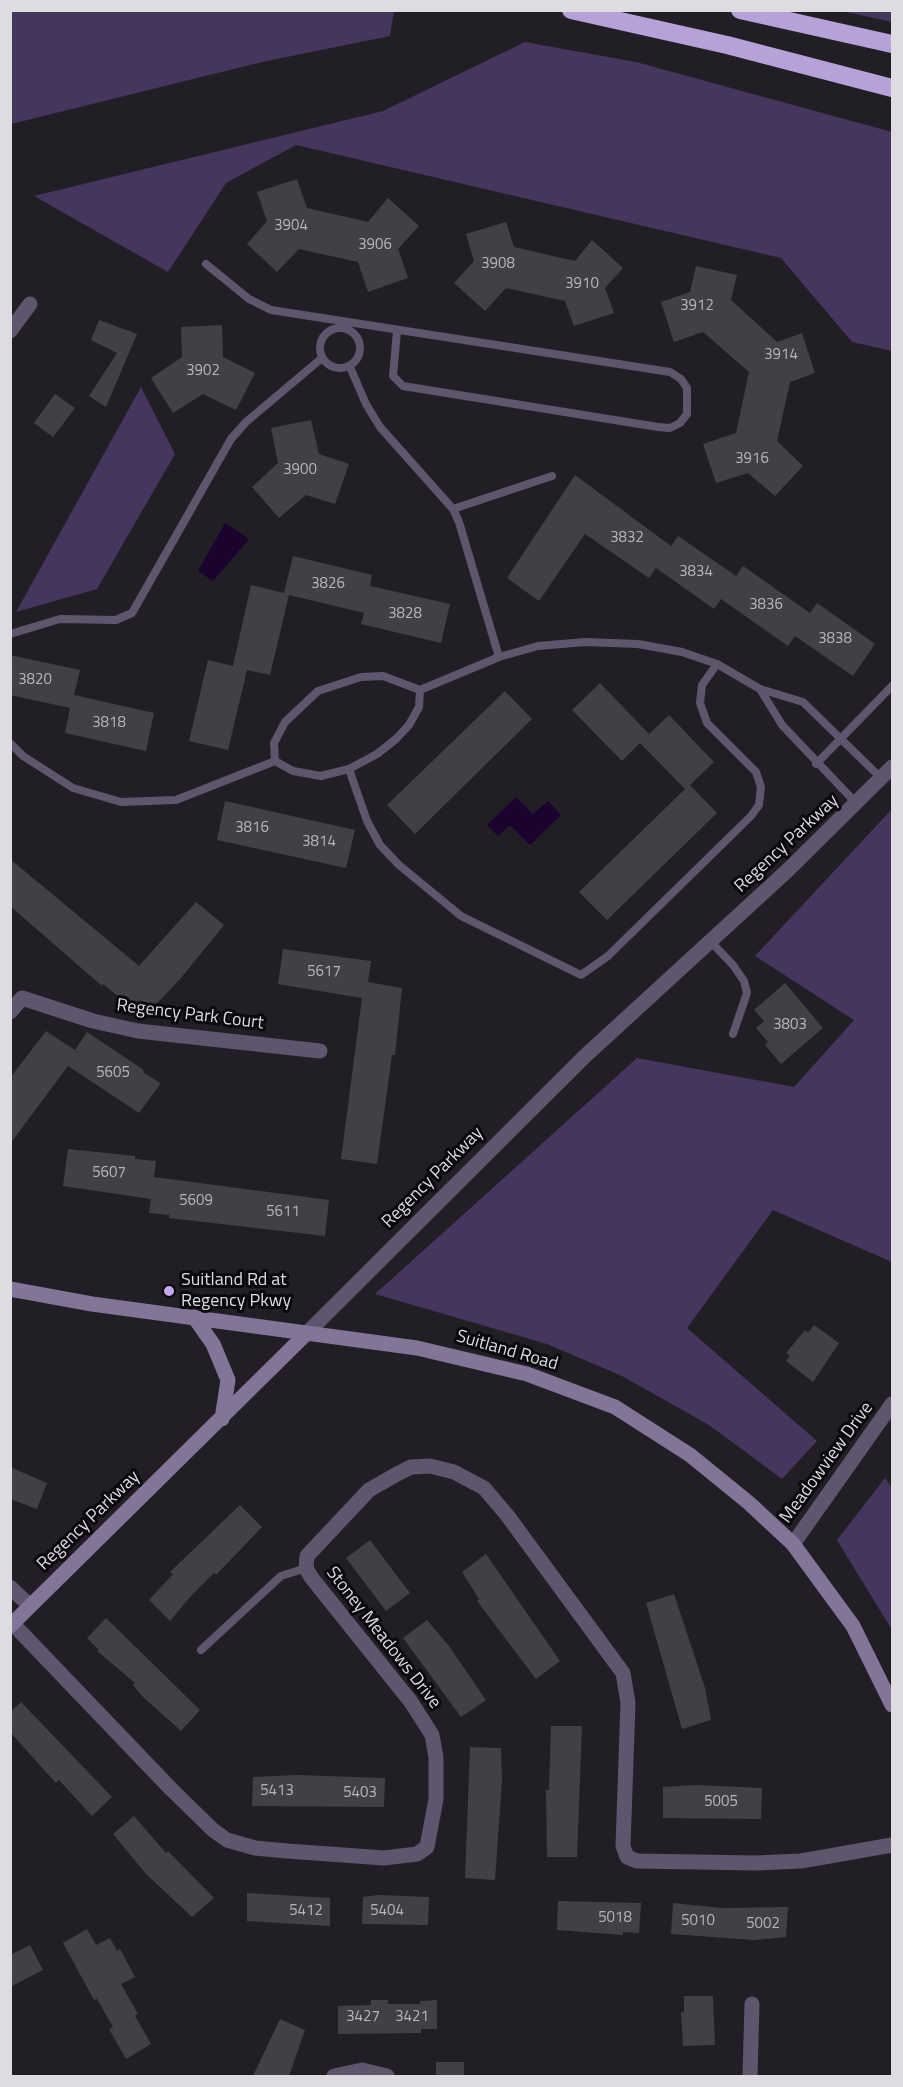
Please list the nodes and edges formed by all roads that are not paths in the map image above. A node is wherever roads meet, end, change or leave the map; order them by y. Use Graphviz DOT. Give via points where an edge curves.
graph roads {
  1 [pos="571,10"];
  2 [pos="740,10"];
  3 [pos="892,44"];
  4 [pos="892,88"];
  5 [pos="206,264"];
  6 [pos="30,304"];
  7 [pos="344,325"];
  8 [pos="10,331"];
  9 [pos="397,331"];
  10 [pos="322,358"];
  11 [pos="350,367"];
  12 [pos="552,476"];
  13 [pos="453,509"];
  14 [pos="10,634"];
  15 [pos="499,657"];
  16 [pos="717,664"];
  17 [pos="892,686"];
  18 [pos="760,689"];
  19 [pos="420,690"];
  20 [pos="841,738"];
  21 [pos="10,743"];
  22 [pos="275,761"];
  23 [pos="816,764"];
  24 [pos="892,767"];
  25 [pos="349,769"];
  26 [pos="882,778"];
  27 [pos="857,804"];
  28 [pos="711,942"];
  29 [pos="16,995"];
  30 [pos="10,1012"];
  31 [pos="733,1034"];
  32 [pos="320,1051"];
  33 [pos="10,1289"];
  34 [pos="194,1317"];
  35 [pos="307,1333"];
  36 [pos="892,1404"];
  37 [pos="222,1419"];
  38 [pos="793,1544"];
  39 [pos="306,1568"];
  40 [pos="10,1587"];
  41 [pos="30,1606"];
  42 [pos="12,1625"];
  43 [pos="201,1650"];
  44 [pos="892,1705"];
  45 [pos="892,1845"];
  46 [pos="752,2004"];
  47 [pos="334,2076"];
  48 [pos="387,2076"];
  49 [pos="750,2076"];
  1 -- 4 [label="highway" via="757,52"];
  2 -- 3 [label="highway"];
  5 -- 7 [label="lane" via="249,299 271,310"];
  6 -- 8 [label="street"];
  7 -- 9 [label="lane"];
  7 -- 10 [label="lane" via="324,337 320,343"];
  7 -- 11 [label="lane" via="355,333 361,345 359,358"];
  9 -- 9 [label="lane" via="670,372 687,388 687,414 670,428 658,427 404,386 393,376"];
  10 -- 11 [label="lane" via="329,366"];
  10 -- 14 [label="lane" via="231,439 132,613 116,620 60,619"];
  11 -- 13 [label="lane" via="380,426"];
  12 -- 13 [label="lane"];
  13 -- 15 [label="lane"];
  15 -- 16 [label="lane" via="538,646 585,642 638,644 682,652"];
  15 -- 19 [label="lane"];
  16 -- 18 [label="lane"];
  16 -- 25 [label="lane" via="702,685 700,703 707,723 756,772 761,787 759,805 616,948 581,975 461,916 399,865 380,845"];
  17 -- 20 [label="lane"];
  18 -- 20 [label="lane" via="803,702"];
  18 -- 23 [label="lane" via="782,725"];
  19 -- 22 [label="lane" via="383,676 361,677 318,692 285,722 274,742"];
  19 -- 25 [label="lane" via="419,707 409,725 377,754"];
  20 -- 23 [label="lane"];
  20 -- 26 [label="lane"];
  21 -- 22 [label="lane" via="23,756 73,788 121,802 176,800"];
  22 -- 25 [label="lane" via="293,771 321,776"];
  23 -- 27 [label="lane"];
  24 -- 26 [label="street, Regency Parkway"];
  26 -- 27 [label="street, Regency Parkway"];
  27 -- 28 [label="street, Regency Parkway"];
  28 -- 31 [label="lane" via="733,965 747,993"];
  28 -- 35 [label="street, Regency Parkway" via="584,1056"];
  29 -- 30 [label="street, Regency Park Court"];
  29 -- 32 [label="street, Regency Park Court" via="93,1021 138,1031"];
  33 -- 34 [label="main road, Suitland Road"];
  34 -- 35 [label="main road, Suitland Road"];
  34 -- 37 [label="main road" via="213,1344 228,1380"];
  35 -- 37 [label="main road, Regency Parkway"];
  35 -- 38 [label="main road, Suitland Road" via="417,1348 516,1371 615,1407 690,1455"];
  36 -- 38 [label="street, Meadowview Drive"];
  37 -- 41 [label="main road, Regency Parkway"];
  38 -- 44 [label="main road, Suitland Road" via="853,1626"];
  39 -- 42 [label="street, Stoney Meadows Drive" via="411,1702 432,1735 436,1799 427,1847 417,1854 384,1858 287,1851 227,1840 171,1789"];
  39 -- 43 [label="lane" via="281,1576"];
  39 -- 45 [label="street, Stoney Meadows Drive" via="306,1556 369,1490 411,1467 430,1466 454,1472 484,1488 507,1515 623,1673 628,1703 622,1846 627,1857 637,1861 801,1861"];
  40 -- 41 [label="street"];
  41 -- 42 [label="main road, Regency Parkway"];
  46 -- 49 [label="street"];
  47 -- 48 [label="street" via="362,2070"];
}
